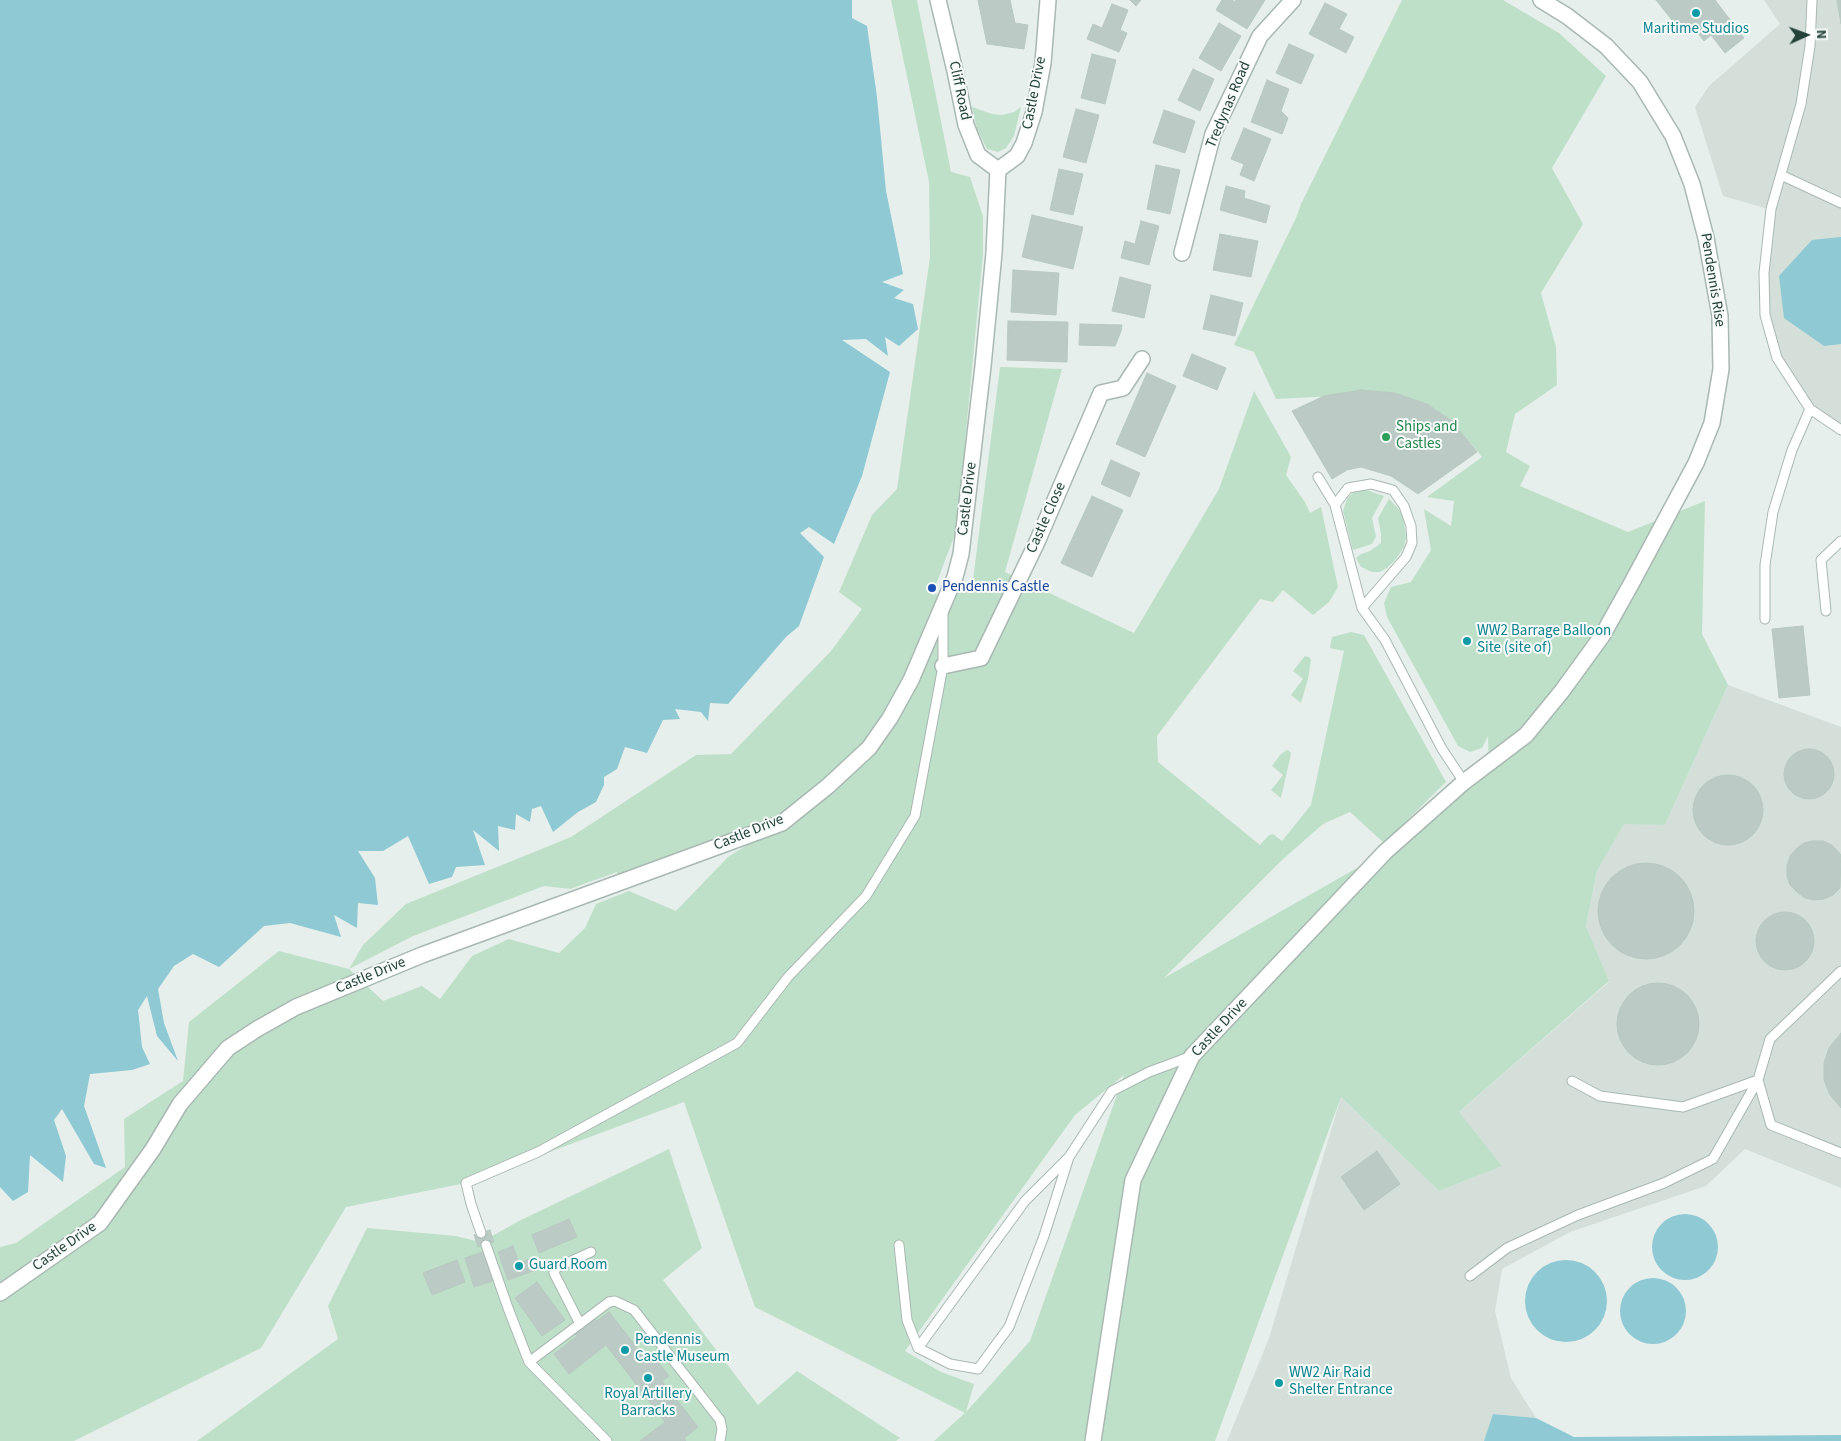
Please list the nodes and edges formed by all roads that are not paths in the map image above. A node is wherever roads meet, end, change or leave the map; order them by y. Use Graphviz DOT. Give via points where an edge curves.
graph roads {
  1 [pos="938,0"];
  2 [pos="1293,0"];
  3 [pos="1541,0"];
  4 [pos="1812,0"];
  5 [pos="1050,1"];
  6 [pos="998,170"];
  7 [pos="1781,175"];
  8 [pos="1841,203"];
  9 [pos="1182,252"];
  10 [pos="1142,359"];
  11 [pos="1810,409"];
  12 [pos="1841,430"];
  13 [pos="1318,477"];
  14 [pos="1335,505"];
  15 [pos="1841,541"];
  16 [pos="943,603"];
  17 [pos="1362,608"];
  18 [pos="1826,611"];
  19 [pos="1765,619"];
  20 [pos="943,666"];
  21 [pos="1516,744"];
  22 [pos="1464,782"];
  23 [pos="1841,971"];
  24 [pos="1192,1056"];
  25 [pos="1758,1080"];
  26 [pos="1572,1081"];
  27 [pos="1841,1154"];
  28 [pos="1069,1157"];
  29 [pos="482,1233"];
  30 [pos="486,1245"];
  31 [pos="899,1245"];
  32 [pos="591,1252"];
  33 [pos="1470,1276"];
  34 [pos="0,1293"];
  35 [pos="580,1324"];
  36 [pos="918,1348"];
  37 [pos="529,1362"];
  38 [pos="607,1441"];
  39 [pos="720,1441"];
  40 [pos="1093,1441"];
  1 -- 6 [label="street, Cliff Road" via="966,126 978,156"];
  2 -- 9 [label="street, Tredynas Road" via="1260,36 1213,134"];
  3 -- 21 [label="street, Pendennis Rise" via="1606,46 1640,82 1673,136 1692,184 1706,238 1720,316 1721,369 1712,423 1696,463 1630,586 1602,636 1574,675"];
  4 -- 7 [label="lane" via="1810,46 1801,104"];
  5 -- 6 [label="street, Castle Drive" via="1034,112 1017,156"];
  6 -- 16 [label="street, Castle Drive" via="984,366 969,497 961,554"];
  7 -- 8 [label="lane"];
  7 -- 11 [label="lane" via="1771,209 1764,273 1765,315 1777,358"];
  10 -- 20 [label="street, Castle Close" via="1123,388 1101,393 1037,542 982,658"];
  11 -- 12 [label="lane"];
  11 -- 19 [label="lane" via="1792,450 1773,512 1766,565"];
  13 -- 14 [label="lane"];
  14 -- 17 [label="lane"];
  14 -- 17 [label="lane" via="1348,488 1371,484 1393,490 1404,506 1411,526 1412,543 1406,557"];
  15 -- 18 [label="lane" via="1821,560"];
  16 -- 20 [label="lane"];
  16 -- 34 [label="street, Castle Drive" via="910,680 869,748 782,823 422,955 296,1006 228,1048 180,1104 100,1224"];
  17 -- 22 [label="lane" via="1385,640 1442,748"];
  20 -- 29 [label="lane" via="915,816 866,896 788,977 737,1043 546,1148 466,1183"];
  21 -- 22 [label="street, Castle Drive"];
  22 -- 24 [label="street, Castle Drive" via="1385,852"];
  23 -- 25 [label="lane" via="1770,1039"];
  24 -- 28 [label="lane" via="1148,1072 1112,1091"];
  24 -- 40 [label="street, Castle Drive" via="1133,1180"];
  25 -- 26 [label="lane" via="1683,1107 1600,1096"];
  25 -- 27 [label="lane" via="1771,1125"];
  25 -- 33 [label="lane" via="1713,1159 1664,1183 1578,1215 1507,1248"];
  28 -- 36 [label="lane" via="1025,1201"];
  28 -- 36 [label="lane" via="1044,1236 1009,1327 978,1369 950,1364"];
  30 -- 37 [label="lane"];
  31 -- 36 [label="lane" via="907,1320"];
  32 -- 35 [label="lane" via="556,1268 554,1273"];
  35 -- 37 [label="lane"];
  35 -- 39 [label="lane" via="609,1302 615,1301 634,1310 720,1420"];
  37 -- 38 [label="lane"];
}
